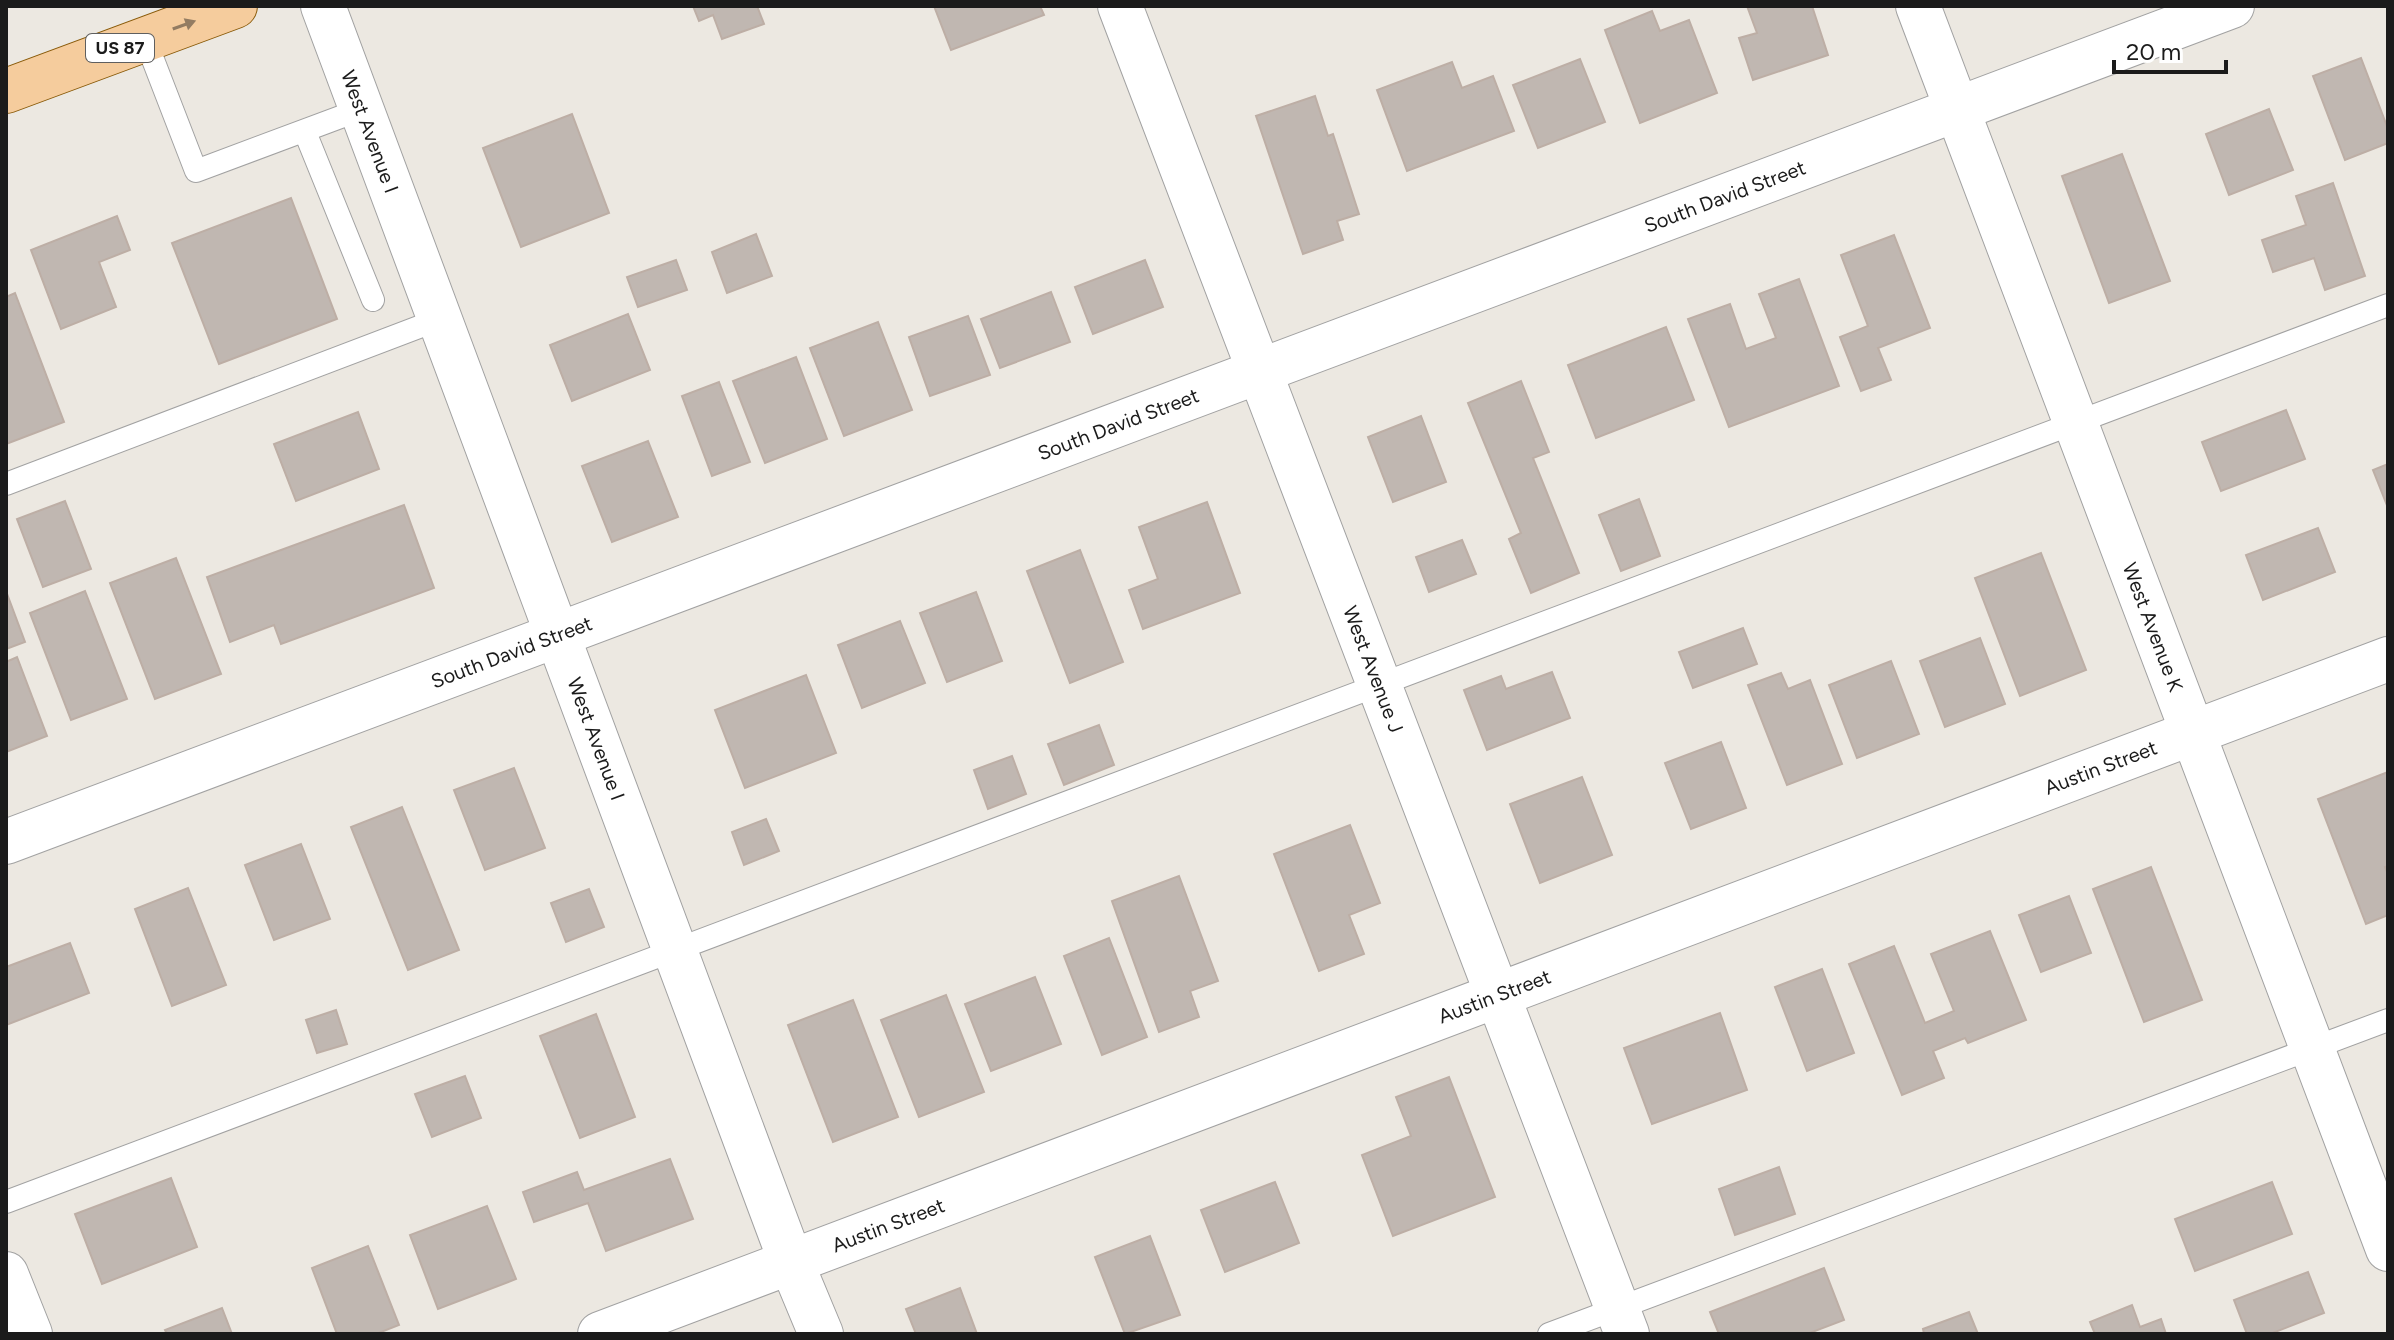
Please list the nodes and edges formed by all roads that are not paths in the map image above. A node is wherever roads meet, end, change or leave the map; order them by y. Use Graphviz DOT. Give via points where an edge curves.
graph roads {
  1 [pos="235,6"];
  2 [pos="323,6"];
  3 [pos="1120,6"];
  4 [pos="1918,6"];
  5 [pos="2232,6"];
  6 [pos="145,39"];
  7 [pos="6,91"];
  8 [pos="362,109"];
  9 [pos="1958,109"];
  10 [pos="305,132"];
  11 [pos="373,300"];
  12 [pos="2388,305"];
  13 [pos="440,319"];
  14 [pos="1260,371"];
  15 [pos="2076,422"];
  16 [pos="6,484"];
  17 [pos="559,634"];
  18 [pos="2388,659"];
  19 [pos="1380,684"];
  20 [pos="2194,733"];
  21 [pos="6,842"];
  22 [pos="676,950"];
  23 [pos="1499,995"];
  24 [pos="2388,1020"];
  25 [pos="2313,1048"];
  26 [pos="6,1202"];
  27 [pos="2388,1249"];
  28 [pos="791,1262"];
  29 [pos="6,1274"];
  30 [pos="1622,1321"];
  31 [pos="30,1334"];
  32 [pos="600,1334"];
  33 [pos="821,1334"];
  34 [pos="1549,1334"];
  6 -- 1 [label="main road, US 87, one-way"];
  2 -- 8 [label="street, West Avenue I"];
  3 -- 14 [label="street, West Avenue J"];
  4 -- 9 [label="street, West Avenue K"];
  5 -- 9 [label="street, South David Street"];
  6 -- 7 [label="main road, US 87"];
  6 -- 10 [label="lane" via="196,171"];
  8 -- 10 [label="lane"];
  8 -- 13 [label="street, West Avenue I"];
  9 -- 14 [label="street, South David Street"];
  9 -- 15 [label="street, West Avenue K"];
  10 -- 11 [label="lane"];
  12 -- 15 [label="lane"];
  13 -- 16 [label="lane"];
  13 -- 17 [label="street, West Avenue I"];
  14 -- 17 [label="street, South David Street"];
  14 -- 19 [label="street, West Avenue J"];
  15 -- 19 [label="lane"];
  15 -- 20 [label="street, West Avenue K"];
  17 -- 21 [label="street, South David Street"];
  17 -- 22 [label="street, West Avenue I"];
  18 -- 20 [label="street, Austin Street"];
  19 -- 22 [label="lane"];
  19 -- 23 [label="street, West Avenue J"];
  20 -- 23 [label="street, Austin Street"];
  20 -- 25 [label="street, West Avenue K"];
  22 -- 26 [label="lane"];
  22 -- 28 [label="street, West Avenue I"];
  23 -- 28 [label="street, Austin Street"];
  23 -- 30 [label="street, West Avenue J"];
  24 -- 25 [label="lane"];
  25 -- 27 [label="street, West Avenue K"];
  25 -- 30 [label="lane"];
  28 -- 32 [label="street, Austin Street"];
  28 -- 33 [label="street, West Avenue I"];
  29 -- 31 [label="street"];
  30 -- 34 [label="lane"];
}
